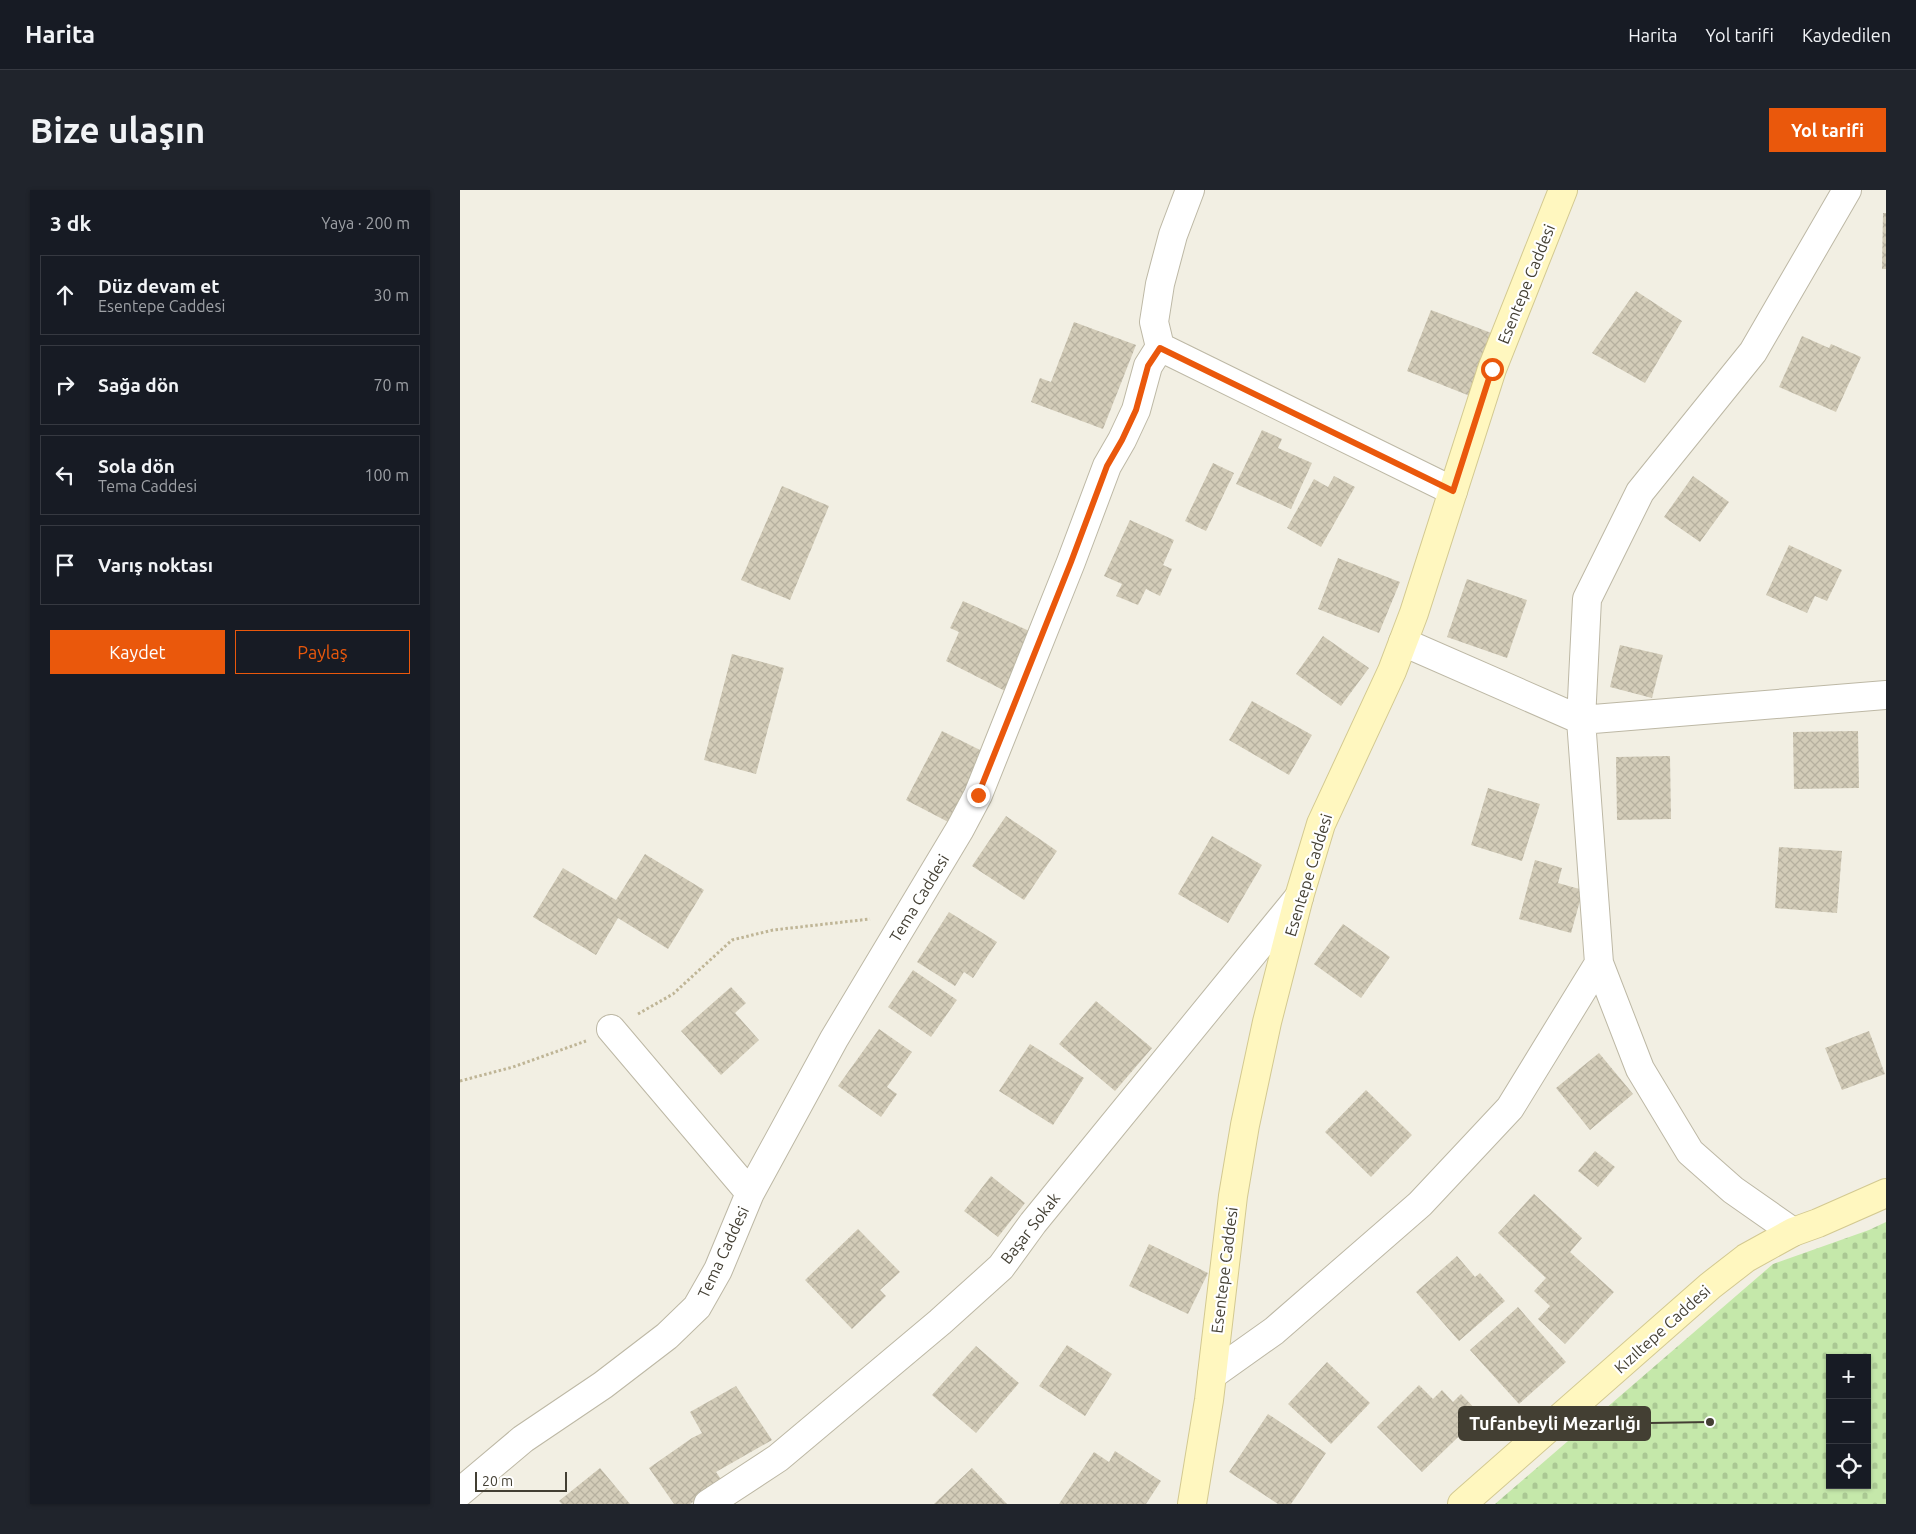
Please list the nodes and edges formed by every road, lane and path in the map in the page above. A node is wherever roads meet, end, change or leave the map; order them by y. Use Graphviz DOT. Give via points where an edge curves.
graph roads {
  1 [pos="1190,190"];
  2 [pos="1563,190"];
  3 [pos="1841,192"];
  4 [pos="1160,348"];
  5 [pos="1453,491"];
  6 [pos="1403,642"];
  7 [pos="1886,695"];
  8 [pos="1581,720"];
  9 [pos="1299,897"];
  10 [pos="908,917"];
  11 [pos="1599,963"];
  12 [pos="611,1029"];
  13 [pos="460,1081"];
  14 [pos="750,1193"];
  15 [pos="1886,1193"];
  16 [pos="1793,1232"];
  17 [pos="1212,1375"];
  18 [pos="460,1492"];
  19 [pos="708,1504"];
  20 [pos="1192,1504"];
  21 [pos="1462,1504"];
  1 -- 4 [label="street" via="1160,284 1154,322"];
  2 -- 5 [label="street, Esentepe Caddesi" via="1492,369"];
  3 -- 8 [label="street" via="1753,352 1640,492 1587,599"];
  4 -- 5 [label="street"];
  4 -- 10 [label="street, Tema Caddesi" via="1148,366 1136,410 1107,466 978,795"];
  5 -- 6 [label="street, Esentepe Caddesi"];
  6 -- 8 [label="street"];
  6 -- 9 [label="street, Esentepe Caddesi" via="1321,824"];
  7 -- 8 [label="street"];
  8 -- 11 [label="street"];
  9 -- 17 [label="street, Esentepe Caddesi" via="1244,1125"];
  9 -- 19 [label="street, Başar Sokak" via="1033,1223 1001,1267 778,1458"];
  10 -- 12 [label="path" via="857,919 773,930 732,940 673,994"];
  10 -- 14 [label="street, Tema Caddesi" via="834,1038"];
  11 -- 16 [label="street" via="1640,1068 1690,1152 1733,1190"];
  11 -- 17 [label="street" via="1510,1108 1420,1204 1274,1331"];
  12 -- 13 [label="path" via="513,1067"];
  12 -- 14 [label="street"];
  14 -- 18 [label="street, Tema Caddesi" via="718,1270 697,1306 668,1336 523,1439"];
  15 -- 16 [label="street, Kızıltepe Caddesi"];
  16 -- 21 [label="street, Kızıltepe Caddesi" via="1746,1258 1710,1286"];
  17 -- 20 [label="street, Esentepe Caddesi"];
}
